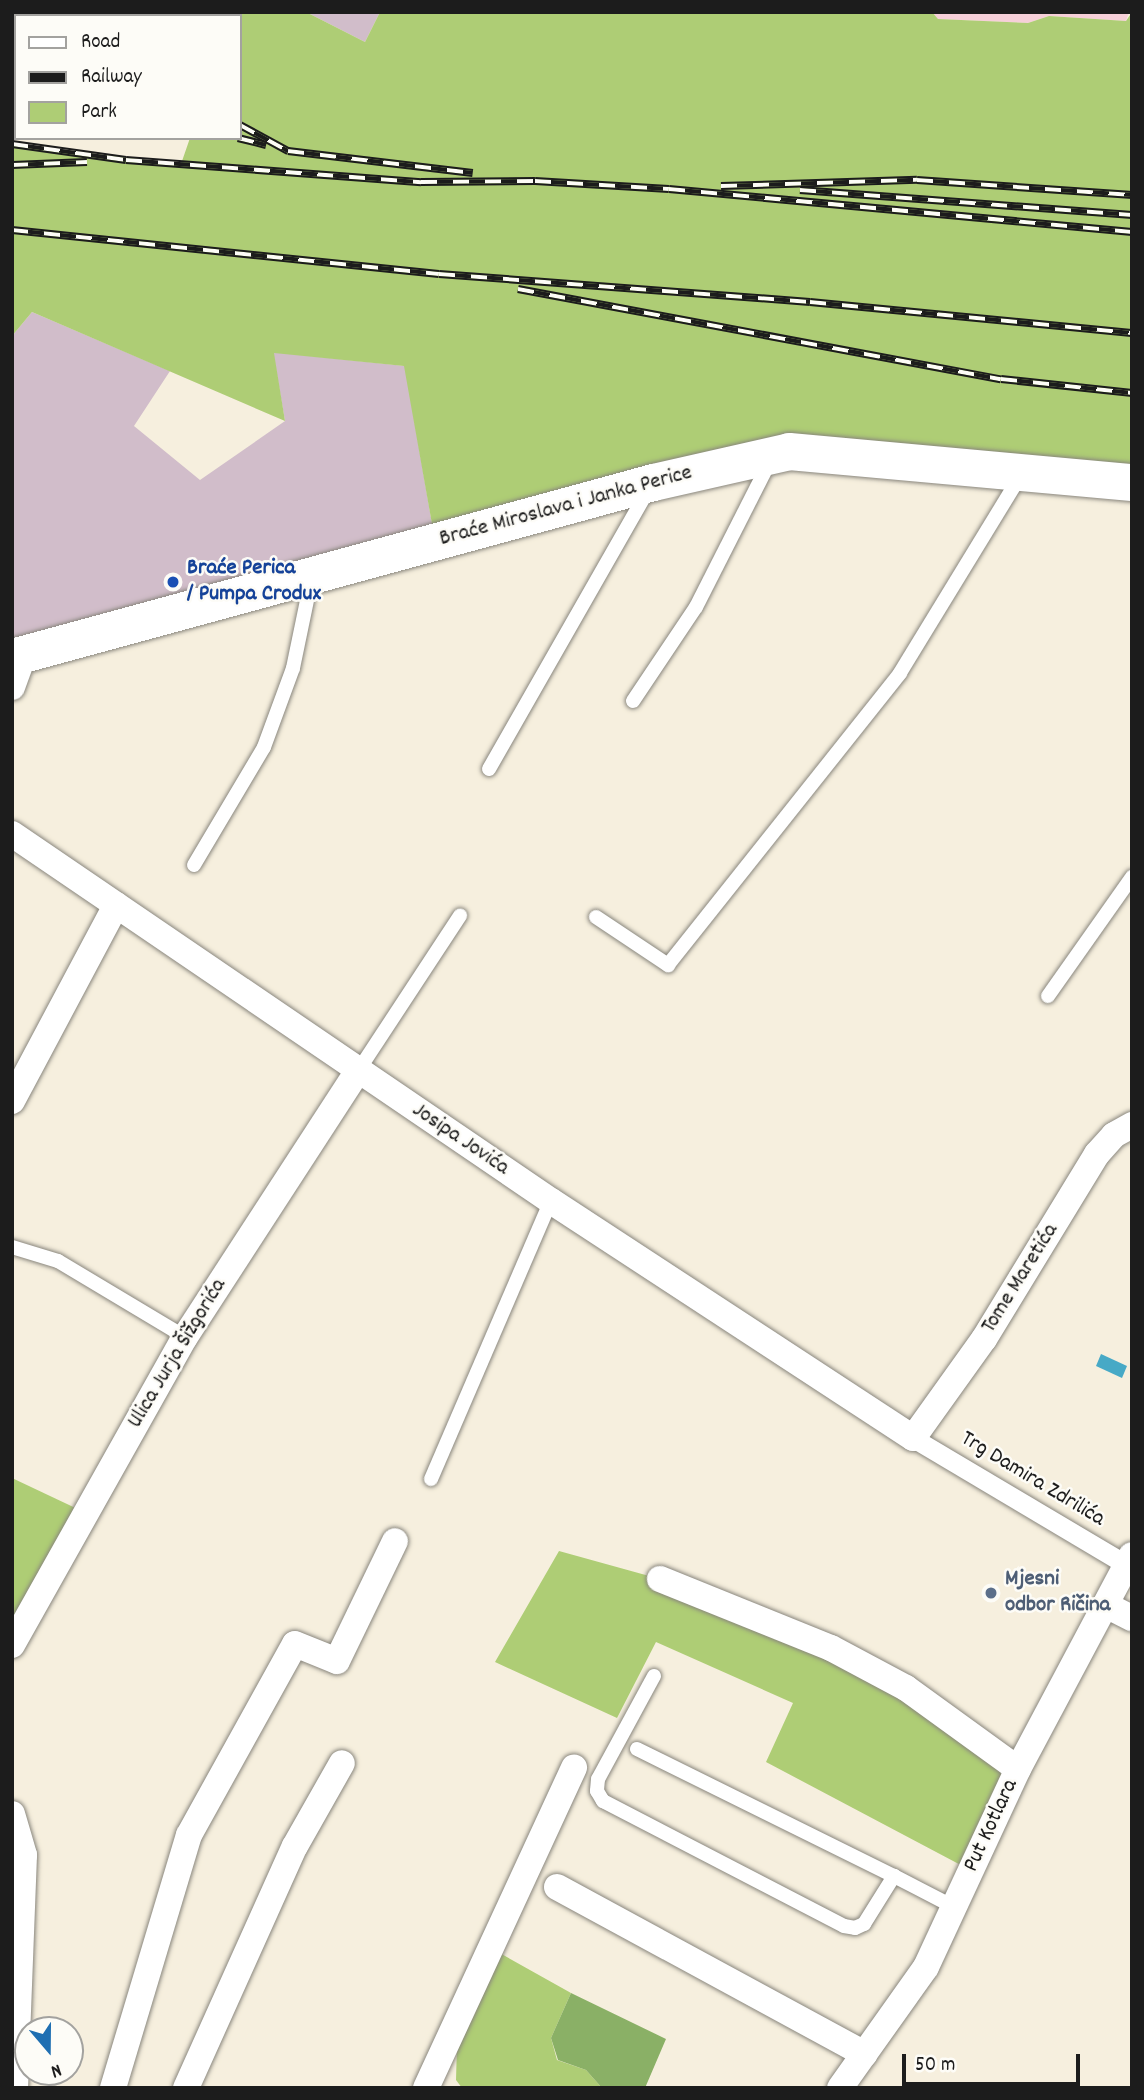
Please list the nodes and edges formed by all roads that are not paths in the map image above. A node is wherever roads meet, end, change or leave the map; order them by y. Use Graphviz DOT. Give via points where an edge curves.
graph roads {
  1 [pos="773,454"];
  2 [pos="1024,471"];
  3 [pos="653,482"];
  4 [pos="1132,482"];
  5 [pos="312,575"];
  6 [pos="16,666"];
  7 [pos="633,701"];
  8 [pos="489,769"];
  9 [pos="12,834"];
  10 [pos="194,865"];
  11 [pos="1132,877"];
  12 [pos="116,905"];
  13 [pos="460,916"];
  14 [pos="596,917"];
  15 [pos="1048,996"];
  16 [pos="358,1070"];
  17 [pos="12,1101"];
  18 [pos="1132,1125"];
  19 [pos="551,1201"];
  20 [pos="12,1247"];
  21 [pos="185,1336"];
  22 [pos="913,1438"];
  23 [pos="431,1479"];
  24 [pos="395,1541"];
  25 [pos="1129,1560"];
  26 [pos="660,1579"];
  27 [pos="1105,1605"];
  28 [pos="1132,1618"];
  29 [pos="12,1645"];
  30 [pos="654,1676"];
  31 [pos="637,1749"];
  32 [pos="342,1763"];
  33 [pos="575,1767"];
  34 [pos="1018,1769"];
  35 [pos="12,1814"];
  36 [pos="894,1876"];
  37 [pos="557,1886"];
  38 [pos="954,1907"];
  39 [pos="865,2053"];
  40 [pos="15,2088"];
  41 [pos="113,2088"];
  42 [pos="186,2088"];
  43 [pos="426,2088"];
  44 [pos="841,2088"];
  1 -- 2 [label="main road, Braće Miroslava i Janka Perice" via="789,450"];
  1 -- 3 [label="main road, Braće Miroslava i Janka Perice"];
  1 -- 7 [label="lane" via="696,607"];
  2 -- 4 [label="main road, Braće Miroslava i Janka Perice"];
  2 -- 14 [label="lane" via="900,673 668,965"];
  3 -- 5 [label="main road, Braće Miroslava i Janka Perice"];
  3 -- 8 [label="lane"];
  5 -- 6 [label="main road, Braće Miroslava i Janka Perice"];
  5 -- 10 [label="lane" via="293,668 264,747"];
  9 -- 12 [label="street, Josipa Jovića"];
  11 -- 15 [label="lane"];
  12 -- 16 [label="street, Josipa Jovića"];
  12 -- 17 [label="street"];
  13 -- 16 [label="lane"];
  16 -- 19 [label="street, Josipa Jovića"];
  16 -- 21 [label="street, Ulica Jurja Šižgorića"];
  18 -- 22 [label="street, Tome Maretića" via="1114,1135 1097,1154 984,1339"];
  19 -- 22 [label="street, Josipa Jovića"];
  19 -- 23 [label="lane"];
  20 -- 21 [label="lane" via="58,1261"];
  21 -- 29 [label="street, Ulica Jurja Šižgorića"];
  22 -- 25 [label="street, Trg Damira Zdrilića"];
  24 -- 41 [label="street" via="337,1661 295,1644 189,1835"];
  25 -- 27 [label="street, Put Kotlara"];
  26 -- 34 [label="street" via="831,1648 906,1688"];
  27 -- 28 [label="street"];
  27 -- 34 [label="street, Put Kotlara"];
  30 -- 36 [label="lane" via="598,1779 597,1791 603,1801 844,1926 864,1924"];
  31 -- 36 [label="lane"];
  32 -- 42 [label="street" via="295,1846"];
  33 -- 43 [label="street"];
  34 -- 38 [label="street, Put Kotlara"];
  35 -- 40 [label="street" via="24,1855"];
  36 -- 38 [label="lane"];
  37 -- 39 [label="street"];
  38 -- 39 [label="street, Put Kotlara" via="926,1967"];
  39 -- 44 [label="street, Put Kotlara"];
}
